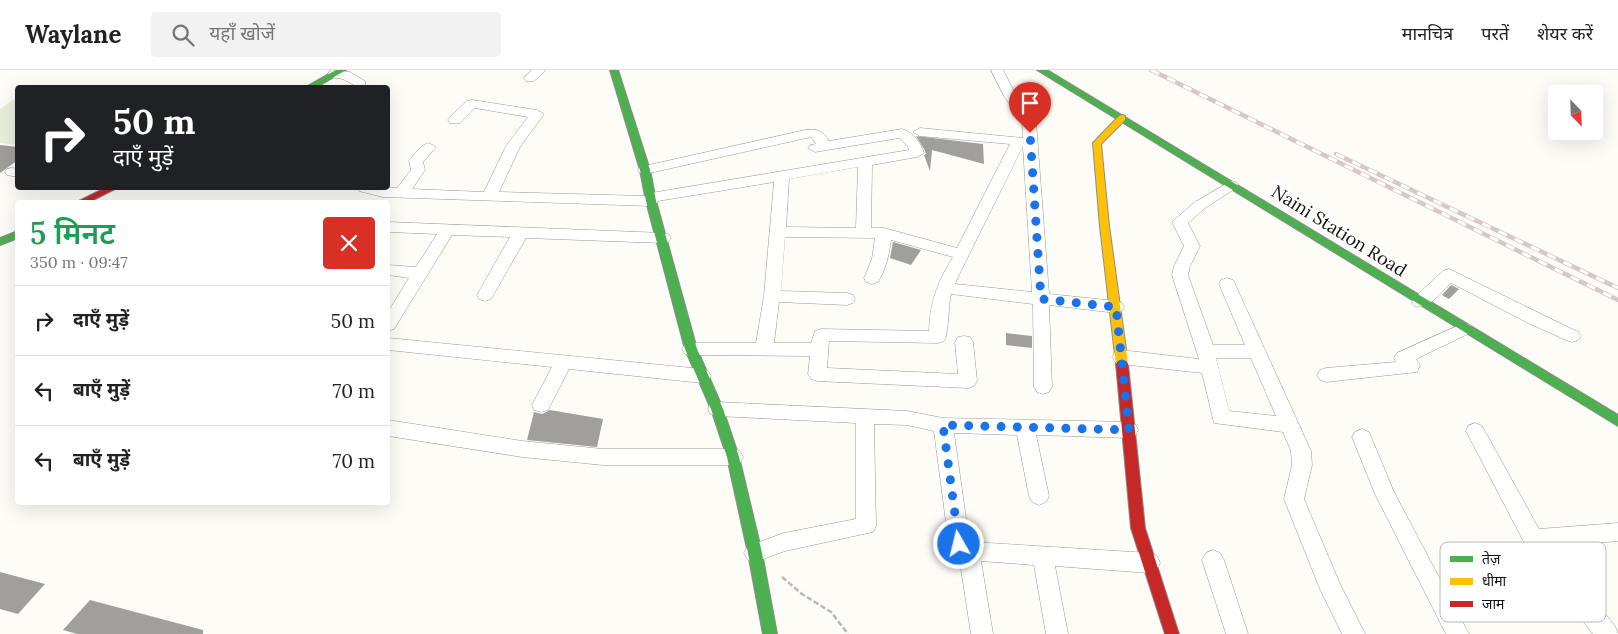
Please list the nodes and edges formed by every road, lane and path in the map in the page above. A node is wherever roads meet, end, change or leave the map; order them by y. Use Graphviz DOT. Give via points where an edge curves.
graph roads {
  1 [pos="614,70"];
  2 [pos="997,70"];
  3 [pos="1041,70"];
  4 [pos="343,72"];
  5 [pos="315,85"];
  6 [pos="360,85"];
  7 [pos="1122,118"];
  8 [pos="455,120"];
  9 [pos="920,132"];
  10 [pos="1025,142"];
  11 [pos="429,147"];
  12 [pos="865,162"];
  13 [pos="645,170"];
  14 [pos="782,177"];
  15 [pos="1231,185"];
  16 [pos="108,190"];
  17 [pos="374,190"];
  18 [pos="401,192"];
  19 [pos="488,197"];
  20 [pos="651,199"];
  21 [pos="86,200"];
  22 [pos="390,227"];
  23 [pos="448,229"];
  24 [pos="521,232"];
  25 [pos="778,232"];
  26 [pos="863,233"];
  27 [pos="884,233"];
  28 [pos="15,235"];
  29 [pos="663,238"];
  30 [pos="0,242"];
  31 [pos="962,254"];
  32 [pos="390,270"];
  33 [pos="419,273"];
  34 [pos="872,278"];
  35 [pos="1227,284"];
  36 [pos="944,288"];
  37 [pos="485,295"];
  38 [pos="772,296"];
  39 [pos="846,299"];
  40 [pos="1041,299"];
  41 [pos="1420,302"];
  42 [pos="1116,307"];
  43 [pos="390,322"];
  44 [pos="1464,329"];
  45 [pos="1572,336"];
  46 [pos="964,342"];
  47 [pos="390,344"];
  48 [pos="691,349"];
  49 [pos="764,350"];
  50 [pos="820,350"];
  51 [pos="1258,352"];
  52 [pos="1121,357"];
  53 [pos="1208,359"];
  54 [pos="563,363"];
  55 [pos="1326,375"];
  56 [pos="702,376"];
  57 [pos="1043,387"];
  58 [pos="541,405"];
  59 [pos="717,409"];
  60 [pos="865,416"];
  61 [pos="1618,421"];
  62 [pos="943,425"];
  63 [pos="1290,425"];
  64 [pos="1025,427"];
  65 [pos="390,428"];
  66 [pos="1129,430"];
  67 [pos="1475,431"];
  68 [pos="1362,437"];
  69 [pos="733,457"];
  70 [pos="1039,496"];
  71 [pos="1618,532"];
  72 [pos="1533,539"];
  73 [pos="1535,542"];
  74 [pos="969,551"];
  75 [pos="755,553"];
  76 [pos="1043,556"];
  77 [pos="1213,560"];
  78 [pos="1149,563"];
  79 [pos="782,576"];
  80 [pos="1440,600"];
  81 [pos="1452,622"];
  82 [pos="1598,622"];
  83 [pos="770,634"];
  84 [pos="848,634"];
  85 [pos="982,634"];
  86 [pos="1057,634"];
  87 [pos="1172,634"];
  88 [pos="1237,634"];
  89 [pos="1354,634"];
  90 [pos="1458,634"];
  91 [pos="1607,634"];
  1 -- 13 [label="street"];
  2 -- 10 [label="street" via="1010,96 1029,122"];
  3 -- 7 [label="street, Naini Station Road"];
  4 -- 5 [label="street"];
  4 -- 6 [label="street"];
  7 -- 15 [label="street, Naini Station Road"];
  7 -- 42 [label="street" via="1097,143 1100,196"];
  8 -- 19 [label="street" via="472,104 537,114 513,146"];
  9 -- 10 [label="street"];
  10 -- 31 [label="street"];
  10 -- 40 [label="street"];
  11 -- 18 [label="street" via="416,161 418,170"];
  12 -- 13 [label="street" via="917,152 915,145 902,133 819,147 819,136 813,133"];
  12 -- 14 [label="street"];
  12 -- 26 [label="street"];
  13 -- 20 [label="street"];
  14 -- 20 [label="street"];
  14 -- 25 [label="street"];
  15 -- 41 [label="street, Naini Station Road"];
  15 -- 53 [label="street" via="1180,222 1192,246 1180,275"];
  16 -- 21 [label="street"];
  17 -- 18 [label="street"];
  18 -- 19 [label="street"];
  19 -- 20 [label="street"];
  20 -- 29 [label="street"];
  22 -- 23 [label="street"];
  23 -- 24 [label="street"];
  23 -- 33 [label="street"];
  24 -- 29 [label="street"];
  24 -- 37 [label="street"];
  25 -- 26 [label="street"];
  25 -- 38 [label="street"];
  26 -- 27 [label="street"];
  27 -- 31 [label="street"];
  27 -- 34 [label="street" via="880,259"];
  28 -- 30 [label="street"];
  29 -- 48 [label="street"];
  31 -- 36 [label="street"];
  32 -- 33 [label="street"];
  33 -- 43 [label="street"];
  35 -- 51 [label="street"];
  36 -- 40 [label="street"];
  36 -- 50 [label="street" via="937,314 938,337 821,335"];
  38 -- 39 [label="street"];
  38 -- 49 [label="street"];
  40 -- 42 [label="street"];
  40 -- 57 [label="street"];
  41 -- 44 [label="street, Naini Station Road"];
  41 -- 45 [label="street" via="1449,275"];
  42 -- 52 [label="street"];
  44 -- 55 [label="street" via="1403,358 1411,368"];
  44 -- 61 [label="street, Naini Station Road"];
  46 -- 50 [label="street" via="968,381 817,374"];
  47 -- 54 [label="street"];
  48 -- 49 [label="street"];
  48 -- 56 [label="street"];
  49 -- 50 [label="street"];
  51 -- 53 [label="street"];
  51 -- 63 [label="street"];
  52 -- 53 [label="street"];
  52 -- 66 [label="street"];
  53 -- 63 [label="street" via="1221,418"];
  54 -- 56 [label="street"];
  54 -- 58 [label="street"];
  56 -- 59 [label="street"];
  59 -- 60 [label="street"];
  59 -- 69 [label="street"];
  60 -- 62 [label="street" via="907,418"];
  60 -- 75 [label="street" via="866,526 784,542"];
  62 -- 64 [label="street"];
  62 -- 74 [label="street" via="959,544"];
  63 -- 89 [label="street" via="1301,451 1302,465 1294,499 1331,589"];
  64 -- 66 [label="street"];
  64 -- 70 [label="street"];
  65 -- 69 [label="street" via="522,449 594,456"];
  66 -- 78 [label="street" via="1138,528"];
  67 -- 72 [label="street"];
  68 -- 80 [label="street" via="1384,494"];
  69 -- 75 [label="street"];
  71 -- 72 [label="street"];
  72 -- 73 [label="street"];
  74 -- 76 [label="street"];
  74 -- 85 [label="street"];
  75 -- 83 [label="street"];
  76 -- 78 [label="street"];
  76 -- 86 [label="street"];
  77 -- 88 [label="street"];
  78 -- 87 [label="street"];
  79 -- 84 [label="path" via="802,594 831,612"];
  81 -- 90 [label="street"];
  82 -- 91 [label="street"];
}
